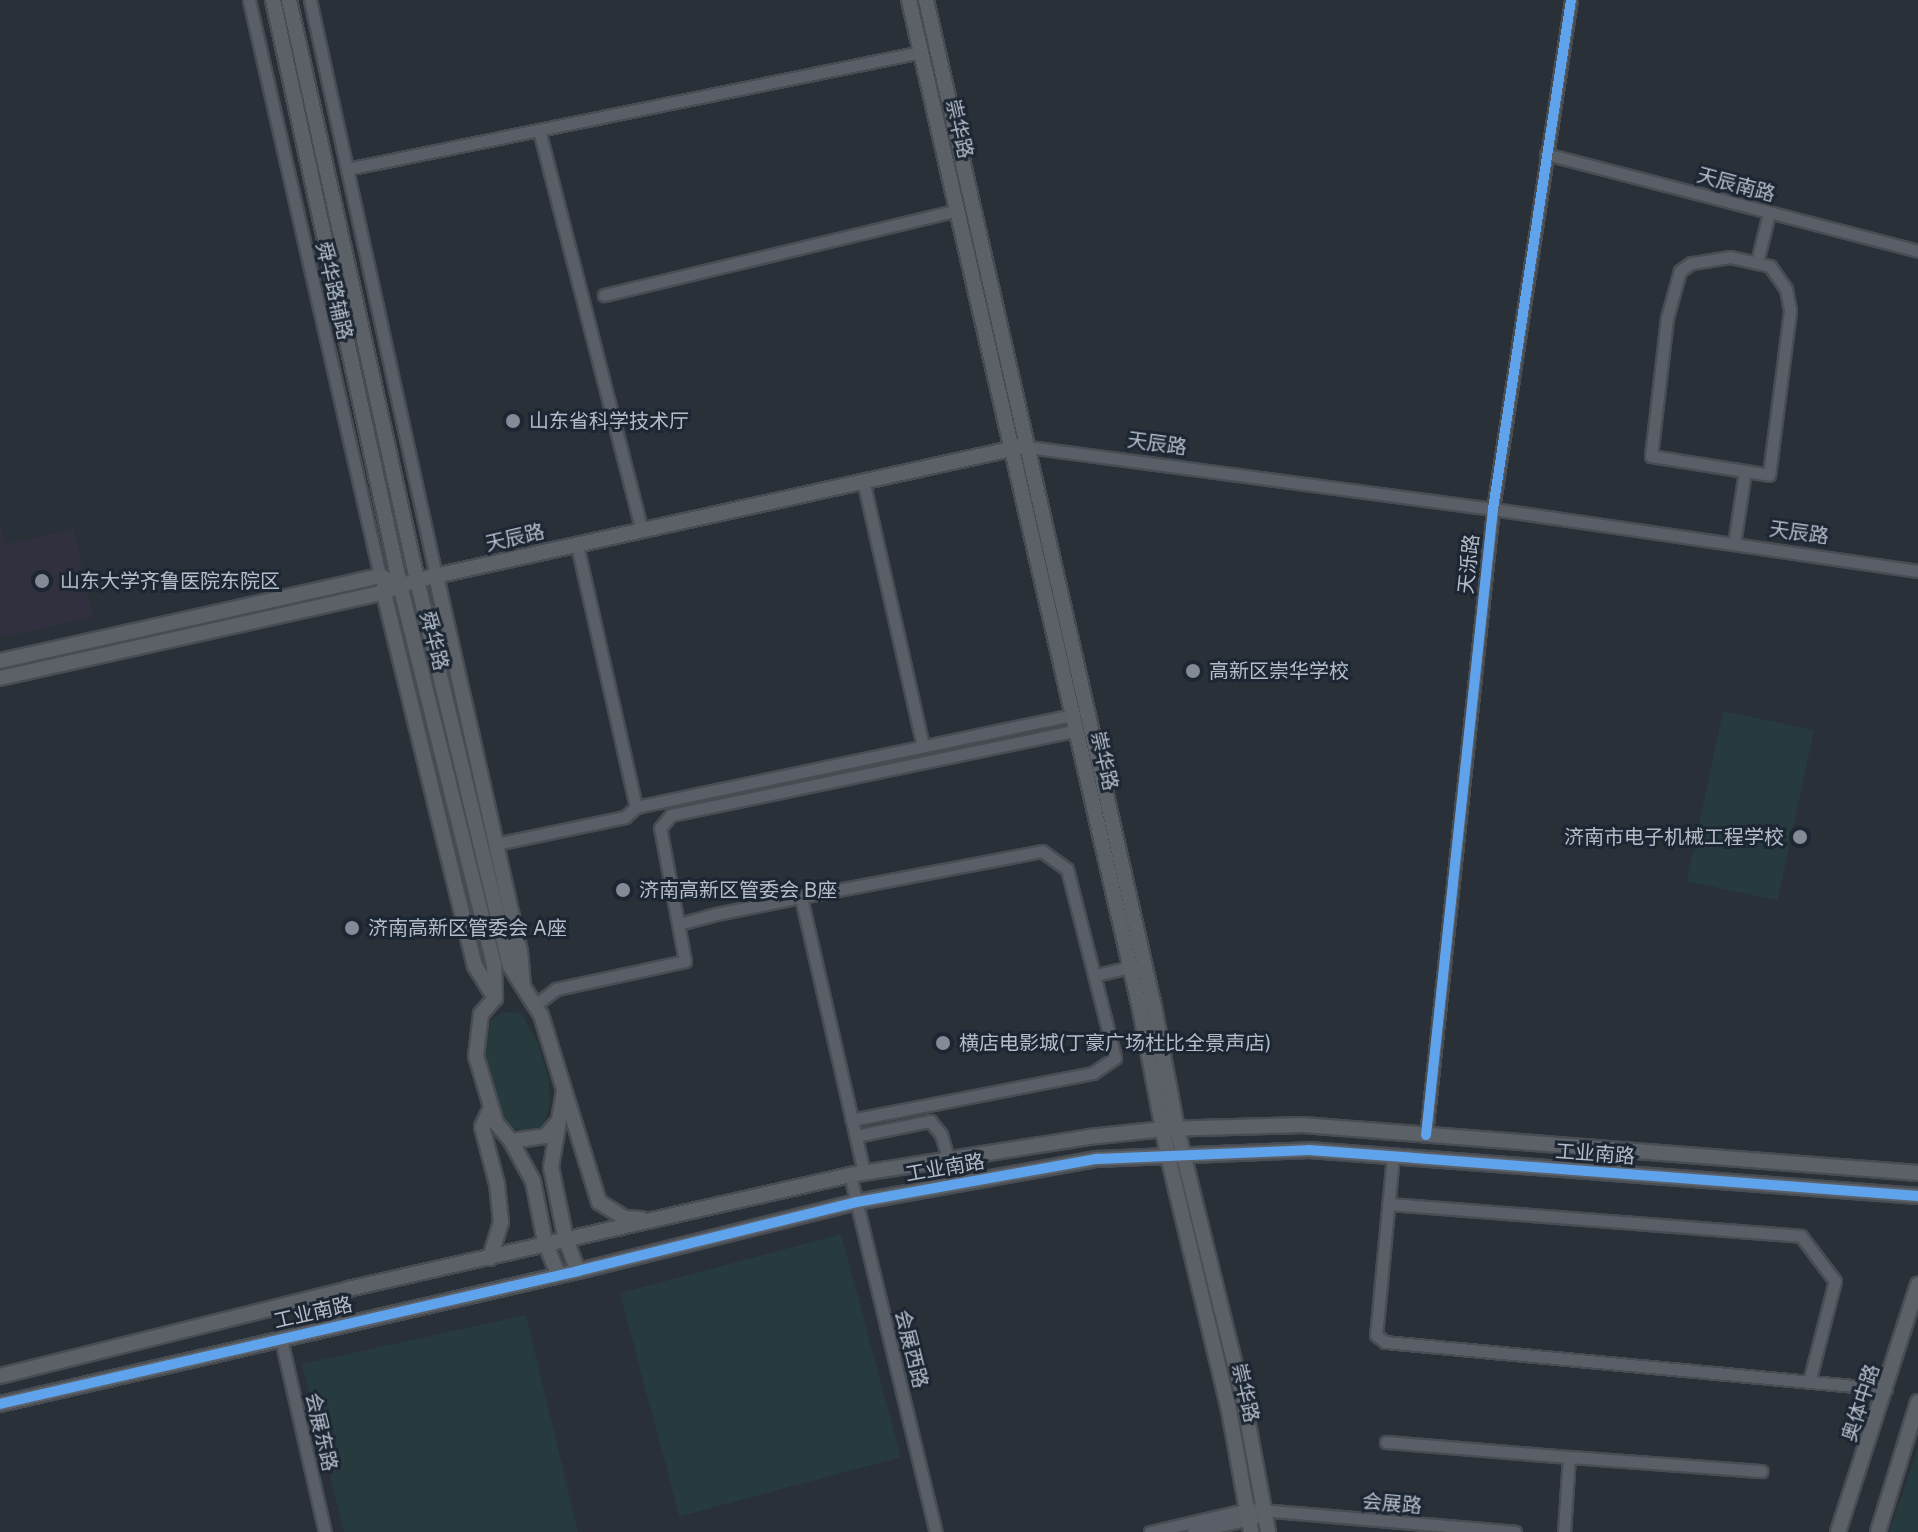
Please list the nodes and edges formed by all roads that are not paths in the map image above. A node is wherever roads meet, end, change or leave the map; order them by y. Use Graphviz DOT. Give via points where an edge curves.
graph roads {
  1 [pos="249,0"];
  2 [pos="273,0"];
  3 [pos="289,0"];
  4 [pos="310,0"];
  5 [pos="909,0"];
  6 [pos="926,0"];
  7 [pos="1571,0"];
  8 [pos="921,52"];
  9 [pos="539,130"];
  10 [pos="1546,154"];
  11 [pos="347,169"];
  12 [pos="957,210"];
  13 [pos="1769,213"];
  14 [pos="1918,251"];
  15 [pos="1757,262"];
  16 [pos="604,295"];
  17 [pos="1021,447"];
  18 [pos="1745,471"];
  19 [pos="863,480"];
  20 [pos="1493,509"];
  21 [pos="642,530"];
  22 [pos="1734,544"];
  23 [pos="577,545"];
  24 [pos="1918,571"];
  25 [pos="436,576"];
  26 [pos="417,580"];
  27 [pos="400,585"];
  28 [pos="383,586"];
  29 [pos="0,661"];
  30 [pos="0,678"];
  31 [pos="1075,722"];
  32 [pos="923,746"];
  33 [pos="636,807"];
  34 [pos="496,844"];
  35 [pos="801,897"];
  36 [pos="679,924"];
  37 [pos="1131,967"];
  38 [pos="1096,975"];
  39 [pos="524,992"];
  40 [pos="495,998"];
  41 [pos="535,1005"];
  42 [pos="565,1087"];
  43 [pos="491,1108"];
  44 [pos="559,1120"];
  45 [pos="852,1120"];
  46 [pos="1171,1129"];
  47 [pos="1426,1135"];
  48 [pos="856,1136"];
  49 [pos="511,1141"];
  50 [pos="1168,1156"];
  51 [pos="1185,1156"];
  52 [pos="1393,1156"];
  53 [pos="948,1159"];
  54 [pos="1918,1173"];
  55 [pos="857,1174"];
  56 [pos="1918,1196"];
  57 [pos="857,1202"];
  58 [pos="1388,1204"];
  59 [pos="666,1219"];
  60 [pos="566,1240"];
  61 [pos="545,1242"];
  62 [pos="490,1258"];
  63 [pos="578,1271"];
  64 [pos="558,1275"];
  65 [pos="1918,1285"];
  66 [pos="281,1339"];
  67 [pos="0,1376"];
  68 [pos="1809,1382"];
  69 [pos="1886,1389"];
  70 [pos="1918,1402"];
  71 [pos="0,1404"];
  72 [pos="1386,1442"];
  73 [pos="1569,1457"];
  74 [pos="1761,1471"];
  75 [pos="1266,1512"];
  76 [pos="1250,1520"];
  77 [pos="325,1532"];
  78 [pos="936,1532"];
  79 [pos="1150,1532"];
  80 [pos="1193,1532"];
  81 [pos="1268,1532"];
  82 [pos="1515,1532"];
  83 [pos="1564,1532"];
  84 [pos="1838,1532"];
  85 [pos="1878,1532"];
  1 -- 28 [label="street, 舜华路辅路"];
  2 -- 27 [label="main road, 舜华路"];
  3 -- 26 [label="main road, 舜华路"];
  4 -- 11 [label="street, 舜华路辅路"];
  5 -- 8 [label="main road, 崇华路"];
  6 -- 17 [label="main road, 崇华路"];
  7 -- 10 [label="street, 天泺路"];
  8 -- 9 [label="street"];
  8 -- 12 [label="main road, 崇华路"];
  9 -- 11 [label="street"];
  9 -- 21 [label="street"];
  10 -- 13 [label="street, 天辰南路"];
  10 -- 20 [label="street, 天泺路"];
  11 -- 25 [label="street, 舜华路辅路"];
  12 -- 16 [label="street"];
  12 -- 17 [label="main road, 崇华路"];
  13 -- 14 [label="street, 天辰南路"];
  13 -- 15 [label="street"];
  15 -- 18 [label="street" via="1770,266 1786,289 1790,310 1769,475"];
  15 -- 18 [label="street" via="1730,257 1691,263 1680,271 1667,318 1651,456"];
  17 -- 19 [label="main road, 天辰路"];
  17 -- 20 [label="street, 天辰路"];
  17 -- 31 [label="main road, 崇华路"];
  17 -- 46 [label="main road, 崇华路" via="1154,1007"];
  18 -- 22 [label="street"];
  19 -- 21 [label="main road, 天辰路"];
  19 -- 32 [label="street"];
  20 -- 22 [label="street, 天辰路"];
  20 -- 47 [label="street, 天泺路"];
  21 -- 23 [label="main road, 天辰路"];
  22 -- 24 [label="street, 天辰路"];
  23 -- 25 [label="main road, 天辰路"];
  23 -- 33 [label="street"];
  25 -- 26 [label="main road, 天辰路"];
  25 -- 34 [label="main road"];
  26 -- 27 [label="main road, 天辰路"];
  26 -- 39 [label="main road, 舜华路" via="507,955"];
  27 -- 28 [label="main road, 天辰路"];
  27 -- 40 [label="main road, 舜华路" via="494,964"];
  28 -- 29 [label="main road, 天辰路"];
  28 -- 30 [label="main road, 天辰路"];
  28 -- 40 [label="main road" via="475,966"];
  31 -- 32 [label="street"];
  31 -- 36 [label="street" via="671,815 660,828"];
  31 -- 37 [label="main road, 崇华路"];
  32 -- 33 [label="street"];
  33 -- 34 [label="street" via="625,817"];
  34 -- 39 [label="main road"];
  35 -- 36 [label="street"];
  35 -- 38 [label="street" via="1042,851 1067,869"];
  35 -- 45 [label="street, 会展西路"];
  36 -- 41 [label="street" via="685,961 556,989"];
  37 -- 38 [label="street"];
  37 -- 46 [label="main road, 崇华路"];
  38 -- 45 [label="street" via="1115,1058 1093,1073"];
  39 -- 40 [label="main road"];
  39 -- 41 [label="main road, 舜华路"];
  40 -- 43 [label="main road" via="481,1014 476,1038"];
  41 -- 42 [label="main road, 舜华路"];
  42 -- 44 [label="main road"];
  42 -- 59 [label="main road, 舜华路" via="599,1202 625,1218"];
  43 -- 49 [label="main road"];
  43 -- 62 [label="main road" via="482,1127 501,1222"];
  44 -- 49 [label="main road" via="546,1136"];
  44 -- 60 [label="main road" via="551,1167"];
  45 -- 48 [label="street, 会展西路"];
  46 -- 47 [label="main road, 工业南路" via="1303,1125"];
  46 -- 50 [label="main road, 崇华路"];
  46 -- 51 [label="main road, 崇华路"];
  46 -- 53 [label="main road, 工业南路"];
  47 -- 54 [label="main road, 工业南路"];
  48 -- 53 [label="street" via="930,1121 941,1134"];
  48 -- 55 [label="street, 会展西路"];
  49 -- 61 [label="main road" via="533,1181"];
  50 -- 51 [label="main road, 工业南路"];
  50 -- 57 [label="main road, 工业南路" via="1097,1159"];
  50 -- 76 [label="main road, 崇华路"];
  51 -- 52 [label="main road, 工业南路" via="1309,1150"];
  51 -- 75 [label="main road, 崇华路"];
  52 -- 56 [label="main road, 工业南路"];
  52 -- 58 [label="street"];
  53 -- 55 [label="main road, 工业南路"];
  55 -- 57 [label="street, 会展西路"];
  55 -- 59 [label="main road, 工业南路"];
  57 -- 63 [label="main road, 工业南路"];
  57 -- 78 [label="street, 会展西路"];
  58 -- 68 [label="street" via="1376,1335 1385,1342"];
  58 -- 68 [label="street" via="1801,1236 1835,1281"];
  59 -- 60 [label="main road, 工业南路"];
  60 -- 61 [label="main road, 工业南路"];
  60 -- 63 [label="main road"];
  61 -- 62 [label="main road, 工业南路"];
  61 -- 64 [label="main road"];
  62 -- 67 [label="main road, 工业南路"];
  63 -- 64 [label="main road, 工业南路"];
  64 -- 66 [label="main road, 工业南路"];
  65 -- 69 [label="main road, 奥体中路"];
  66 -- 71 [label="main road, 工业南路"];
  66 -- 77 [label="street, 会展东路"];
  68 -- 69 [label="street"];
  69 -- 84 [label="main road, 奥体中路"];
  70 -- 85 [label="main road"];
  72 -- 73 [label="street"];
  73 -- 74 [label="street"];
  73 -- 83 [label="street"];
  75 -- 76 [label="street, 会展路"];
  75 -- 81 [label="main road, 崇华路"];
  75 -- 82 [label="street, 会展路"];
  76 -- 79 [label="street, 会展路"];
  76 -- 80 [label="street, 会展路"];
}
